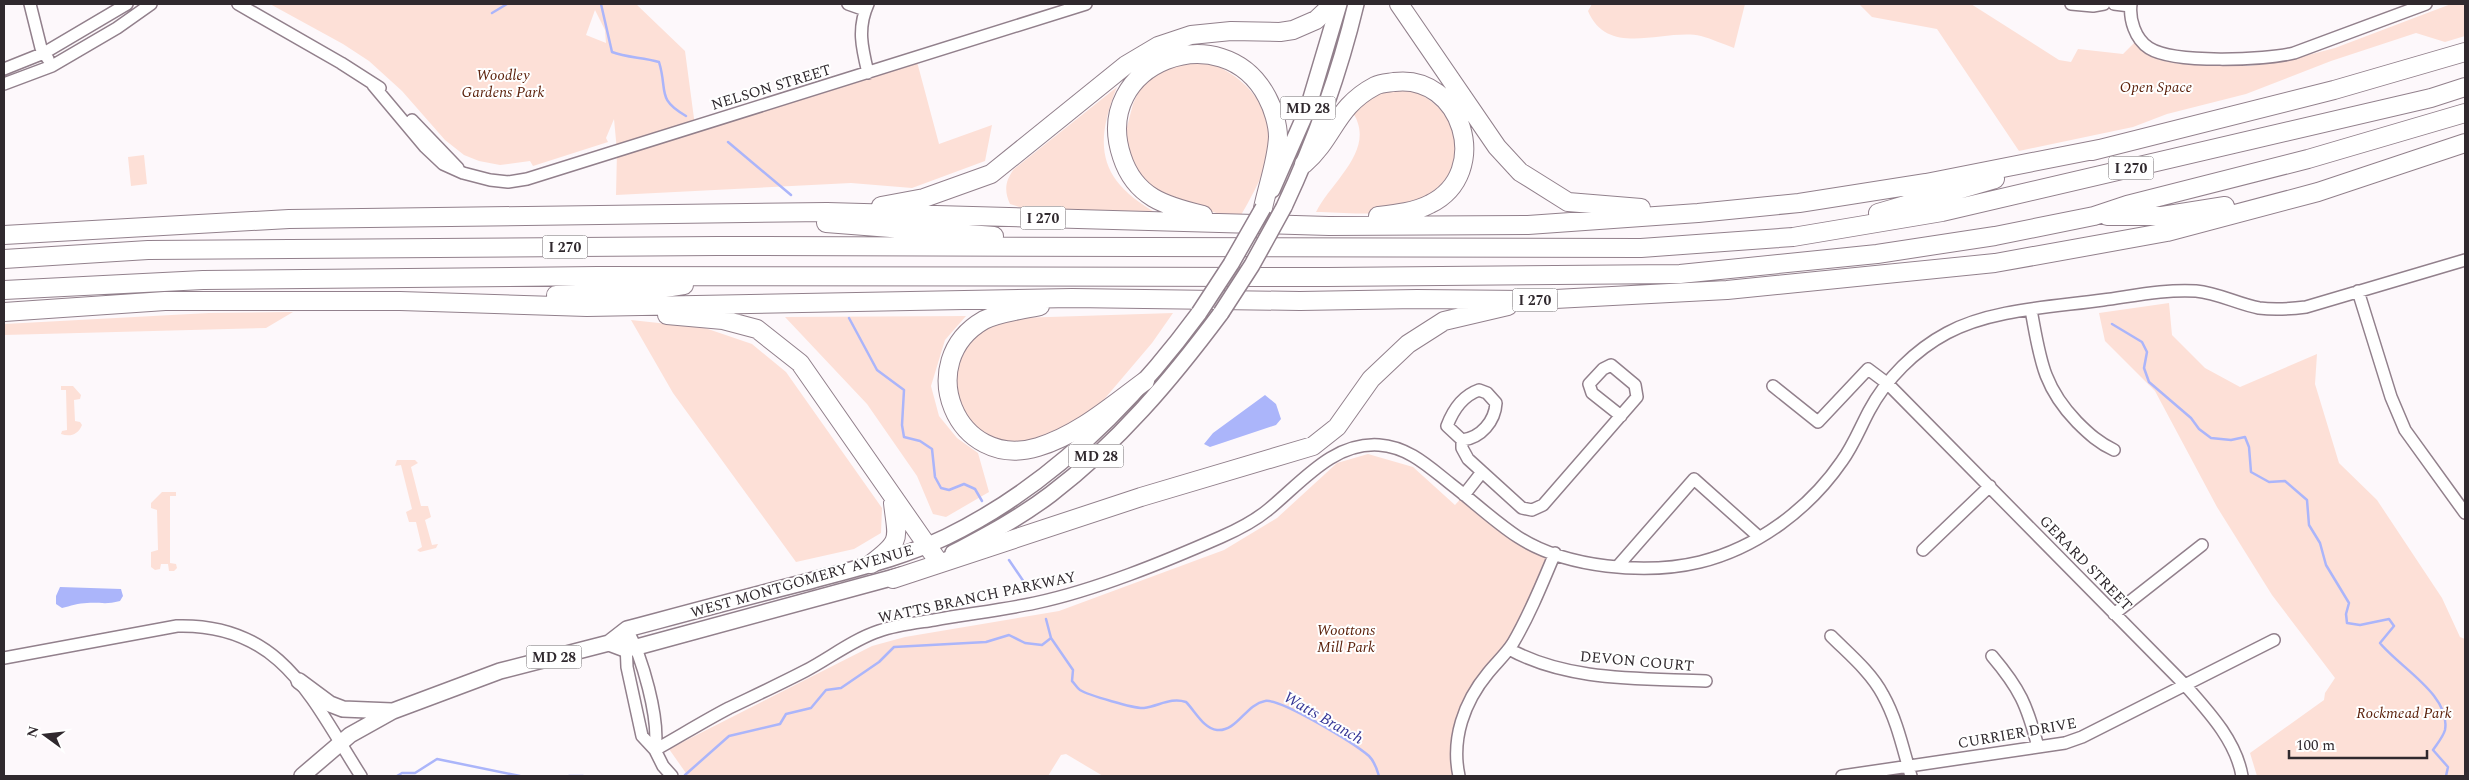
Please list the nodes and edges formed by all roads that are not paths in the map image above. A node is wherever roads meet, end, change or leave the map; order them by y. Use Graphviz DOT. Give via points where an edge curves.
graph roads {
  1 [pos="30,4"];
  2 [pos="127,4"];
  3 [pos="151,4"];
  4 [pos="238,4"];
  5 [pos="848,4"];
  6 [pos="1086,4"];
  7 [pos="1333,4"];
  8 [pos="1339,4"];
  9 [pos="1356,4"];
  10 [pos="1400,4"];
  11 [pos="2071,4"];
  12 [pos="2104,4"];
  13 [pos="2114,4"];
  14 [pos="2426,4"];
  15 [pos="2130,5"];
  16 [pos="1072,6"];
  17 [pos="867,7"];
  18 [pos="2465,52"];
  19 [pos="44,53"];
  20 [pos="2465,63"];
  21 [pos="52,66"];
  22 [pos="4,69"];
  23 [pos="868,72"];
  24 [pos="4,84"];
  25 [pos="2465,87"];
  26 [pos="2334,90"];
  27 [pos="2465,113"];
  28 [pos="2465,144"];
  29 [pos="2104,148"];
  30 [pos="1304,164"];
  31 [pos="2318,192"];
  32 [pos="1263,208"];
  33 [pos="844,212"];
  34 [pos="672,213"];
  35 [pos="1698,213"];
  36 [pos="2094,216"];
  37 [pos="1242,224"];
  38 [pos="1305,226"];
  39 [pos="4,235"];
  40 [pos="1793,237"];
  41 [pos="1126,247"];
  42 [pos="4,259"];
  43 [pos="2465,260"];
  44 [pos="728,278"];
  45 [pos="4,290"];
  46 [pos="2358,291"];
  47 [pos="1072,298"];
  48 [pos="1536,300"];
  49 [pos="400,301"];
  50 [pos="587,307"];
  51 [pos="2031,310"];
  52 [pos="4,312"];
  53 [pos="1145,382"];
  54 [pos="1888,384"];
  55 [pos="1773,386"];
  56 [pos="1621,416"];
  57 [pos="1462,440"];
  58 [pos="2114,450"];
  59 [pos="1482,472"];
  60 [pos="1990,486"];
  61 [pos="1464,494"];
  62 [pos="893,497"];
  63 [pos="2465,513"];
  64 [pos="1759,537"];
  65 [pos="926,545"];
  66 [pos="2202,545"];
  67 [pos="1922,550"];
  68 [pos="1555,553"];
  69 [pos="938,561"];
  70 [pos="871,564"];
  71 [pos="1617,567"];
  72 [pos="893,579"];
  73 [pos="2114,614"];
  74 [pos="627,629"];
  75 [pos="1831,636"];
  76 [pos="2274,640"];
  77 [pos="609,643"];
  78 [pos="631,648"];
  79 [pos="1509,649"];
  80 [pos="1992,656"];
  81 [pos="4,658"];
  82 [pos="300,681"];
  83 [pos="1706,681"];
  84 [pos="2186,686"];
  85 [pos="393,711"];
  86 [pos="340,743"];
  87 [pos="2038,747"];
  88 [pos="655,750"];
  89 [pos="1909,771"];
  90 [pos="302,776"];
  91 [pos="361,776"];
  92 [pos="672,776"];
  93 [pos="1460,776"];
  94 [pos="1842,776"];
  95 [pos="2242,776"];
  1 -- 19 [label="street"];
  2 -- 19 [label="street"];
  3 -- 21 [label="street"];
  4 -- 23 [label="street, NELSON STREET" via="341,62 373,84 434,156 450,168 508,182 527,179"];
  5 -- 17 [label="street"];
  6 -- 16 [label="street, NELSON STREET"];
  7 -- 33 [label="highway" via="1316,20 1293,30 1191,34 1158,46 1126,65 991,174 924,198"];
  8 -- 32 [label="main road, WEST MONTGOMERY AVENUE / MD 28" via="1308,108"];
  9 -- 30 [label="main road, MD 28" via="1337,77"];
  10 -- 35 [label="highway" via="1497,148 1520,172 1568,202"];
  11 -- 12 [label="street"];
  13 -- 15 [label="street"];
  14 -- 15 [label="street" via="2294,53 2251,59 2177,57 2155,50 2138,38"];
  16 -- 23 [label="street, NELSON STREET"];
  17 -- 23 [label="street" via="860,38"];
  18 -- 26 [label="highway, I 270"];
  19 -- 21 [label="street"];
  19 -- 22 [label="street"];
  20 -- 26 [label="highway"];
  21 -- 24 [label="street"];
  25 -- 40 [label="highway, I 270" via="2431,98 1942,212"];
  26 -- 29 [label="highway, I 270"];
  27 -- 36 [label="highway, I 270" via="2308,160 2126,205"];
  28 -- 31 [label="highway, I 270"];
  29 -- 35 [label="highway, I 270" via="1809,202"];
  29 -- 40 [label="highway"];
  30 -- 38 [label="highway" via="1320,150 1342,113 1356,97 1378,84 1407,80 1429,87 1450,104 1461,125 1465,144 1462,168 1453,185 1431,204 1398,214"];
  30 -- 69 [label="main road, MD 28, bridge" via="1252,265 1221,313 1178,370 1122,432 1051,494 984,537"];
  31 -- 36 [label="highway" via="2162,216"];
  31 -- 48 [label="highway, I 270" via="2167,232 1995,263 1726,290"];
  32 -- 37 [label="highway" via="1278,137 1272,106 1261,85 1231,60 1206,56 1188,54 1168,58 1146,72 1130,85 1122,101 1117,126 1118,144 1134,182 1152,198 1174,208"];
  32 -- 53 [label="main road, WEST MONTGOMERY AVENUE / MD 28, bridge" via="1198,313"];
  33 -- 34 [label="highway, I 270"];
  33 -- 37 [label="highway, I 270"];
  34 -- 39 [label="highway, I 270" via="289,218"];
  34 -- 41 [label="highway"];
  35 -- 38 [label="highway, I 270" via="1528,225"];
  36 -- 44 [label="highway, I 270" via="1995,236 1876,254 1680,274 1327,277 846,275"];
  37 -- 38 [label="highway, I 270"];
  40 -- 41 [label="highway, I 270" via="1641,248"];
  41 -- 42 [label="highway, I 270" via="148,250"];
  43 -- 46 [label="street, WATTS BRANCH PARKWAY"];
  44 -- 45 [label="highway, I 270" via="203,280"];
  44 -- 49 [label="highway" via="639,292"];
  46 -- 51 [label="street, WATTS BRANCH PARKWAY" via="2288,310 2260,308 2206,292 2180,290"];
  46 -- 63 [label="street" via="2391,397 2405,430"];
  47 -- 48 [label="highway, I 270"];
  47 -- 50 [label="highway, I 270"];
  47 -- 53 [label="highway" via="986,319 972,329 954,351 947,381 953,410 969,434 1008,450 1037,447 1072,434"];
  48 -- 72 [label="highway" via="1444,321 1415,340 1371,379 1338,427 1313,446 1141,497"];
  49 -- 50 [label="highway, I 270"];
  49 -- 52 [label="highway, I 270" via="165,301"];
  50 -- 62 [label="highway" via="723,320 757,329 800,363"];
  51 -- 54 [label="street, WATTS BRANCH PARKWAY" via="1981,319 1948,332 1914,355"];
  51 -- 58 [label="street" via="2042,368 2055,396 2093,438"];
  53 -- 65 [label="main road, WEST MONTGOMERY AVENUE / MD 28" via="1083,444 1022,492 948,536"];
  54 -- 55 [label="street, GERARD STREET" via="1868,369 1818,422"];
  54 -- 60 [label="street, GERARD STREET"];
  54 -- 64 [label="street, WATTS BRANCH PARKWAY" via="1872,405 1845,457 1826,482 1790,518"];
  56 -- 56 [label="street" via="1592,393 1589,384 1611,365 1635,385 1637,397"];
  56 -- 59 [label="street" via="1543,505 1532,510 1522,508"];
  57 -- 57 [label="street" via="1447,426 1454,410 1466,397 1479,390 1487,393 1496,403 1495,414 1486,427 1471,439"];
  57 -- 59 [label="street" via="1468,459"];
  59 -- 61 [label="street"];
  60 -- 67 [label="street"];
  60 -- 73 [label="street, GERARD STREET"];
  61 -- 68 [label="street, WATTS BRANCH PARKWAY" via="1516,536"];
  61 -- 88 [label="street, WATTS BRANCH PARKWAY" via="1417,457 1395,447 1352,447 1325,461 1264,513 1225,536 1081,592 878,631"];
  62 -- 65 [label="highway"];
  62 -- 70 [label="highway" via="898,529 896,538 890,550"];
  64 -- 71 [label="street, WATTS BRANCH PARKWAY" via="1702,561 1650,569"];
  64 -- 71 [label="street" via="1694,479"];
  65 -- 69 [label="highway"];
  65 -- 70 [label="main road, WEST MONTGOMERY AVENUE / MD 28"];
  66 -- 73 [label="street"];
  68 -- 71 [label="street, WATTS BRANCH PARKWAY" via="1577,561"];
  68 -- 79 [label="street" via="1529,617"];
  69 -- 72 [label="main road, MD 28"];
  70 -- 74 [label="main road, WEST MONTGOMERY AVENUE / MD 28"];
  72 -- 78 [label="main road, WEST MONTGOMERY AVENUE / MD 28"];
  73 -- 84 [label="street, GERARD STREET"];
  74 -- 77 [label="main road, WEST MONTGOMERY AVENUE / MD 28"];
  74 -- 78 [label="street"];
  75 -- 89 [label="street" via="1865,670 1882,693 1893,716"];
  76 -- 84 [label="street, CURRIER DRIVE"];
  77 -- 78 [label="main road"];
  77 -- 85 [label="main road, WEST MONTGOMERY AVENUE / MD 28" via="500,671"];
  78 -- 88 [label="street" via="658,734"];
  79 -- 83 [label="street, DEVON COURT" via="1540,663 1590,675"];
  79 -- 93 [label="street" via="1478,685 1463,716 1457,752"];
  80 -- 87 [label="street" via="2022,695"];
  81 -- 82 [label="street" via="177,626 199,625 220,629 261,645"];
  82 -- 85 [label="main road" via="330,704 344,709"];
  82 -- 86 [label="street"];
  84 -- 87 [label="street, CURRIER DRIVE" via="2082,737"];
  84 -- 95 [label="street, GERARD STREET" via="2227,736"];
  85 -- 86 [label="main road, WEST MONTGOMERY AVENUE / MD 28"];
  86 -- 90 [label="main road, WEST MONTGOMERY AVENUE / MD 28"];
  86 -- 91 [label="street"];
  87 -- 89 [label="street, CURRIER DRIVE"];
  88 -- 92 [label="street"];
  89 -- 94 [label="street, CURRIER DRIVE"];
}
